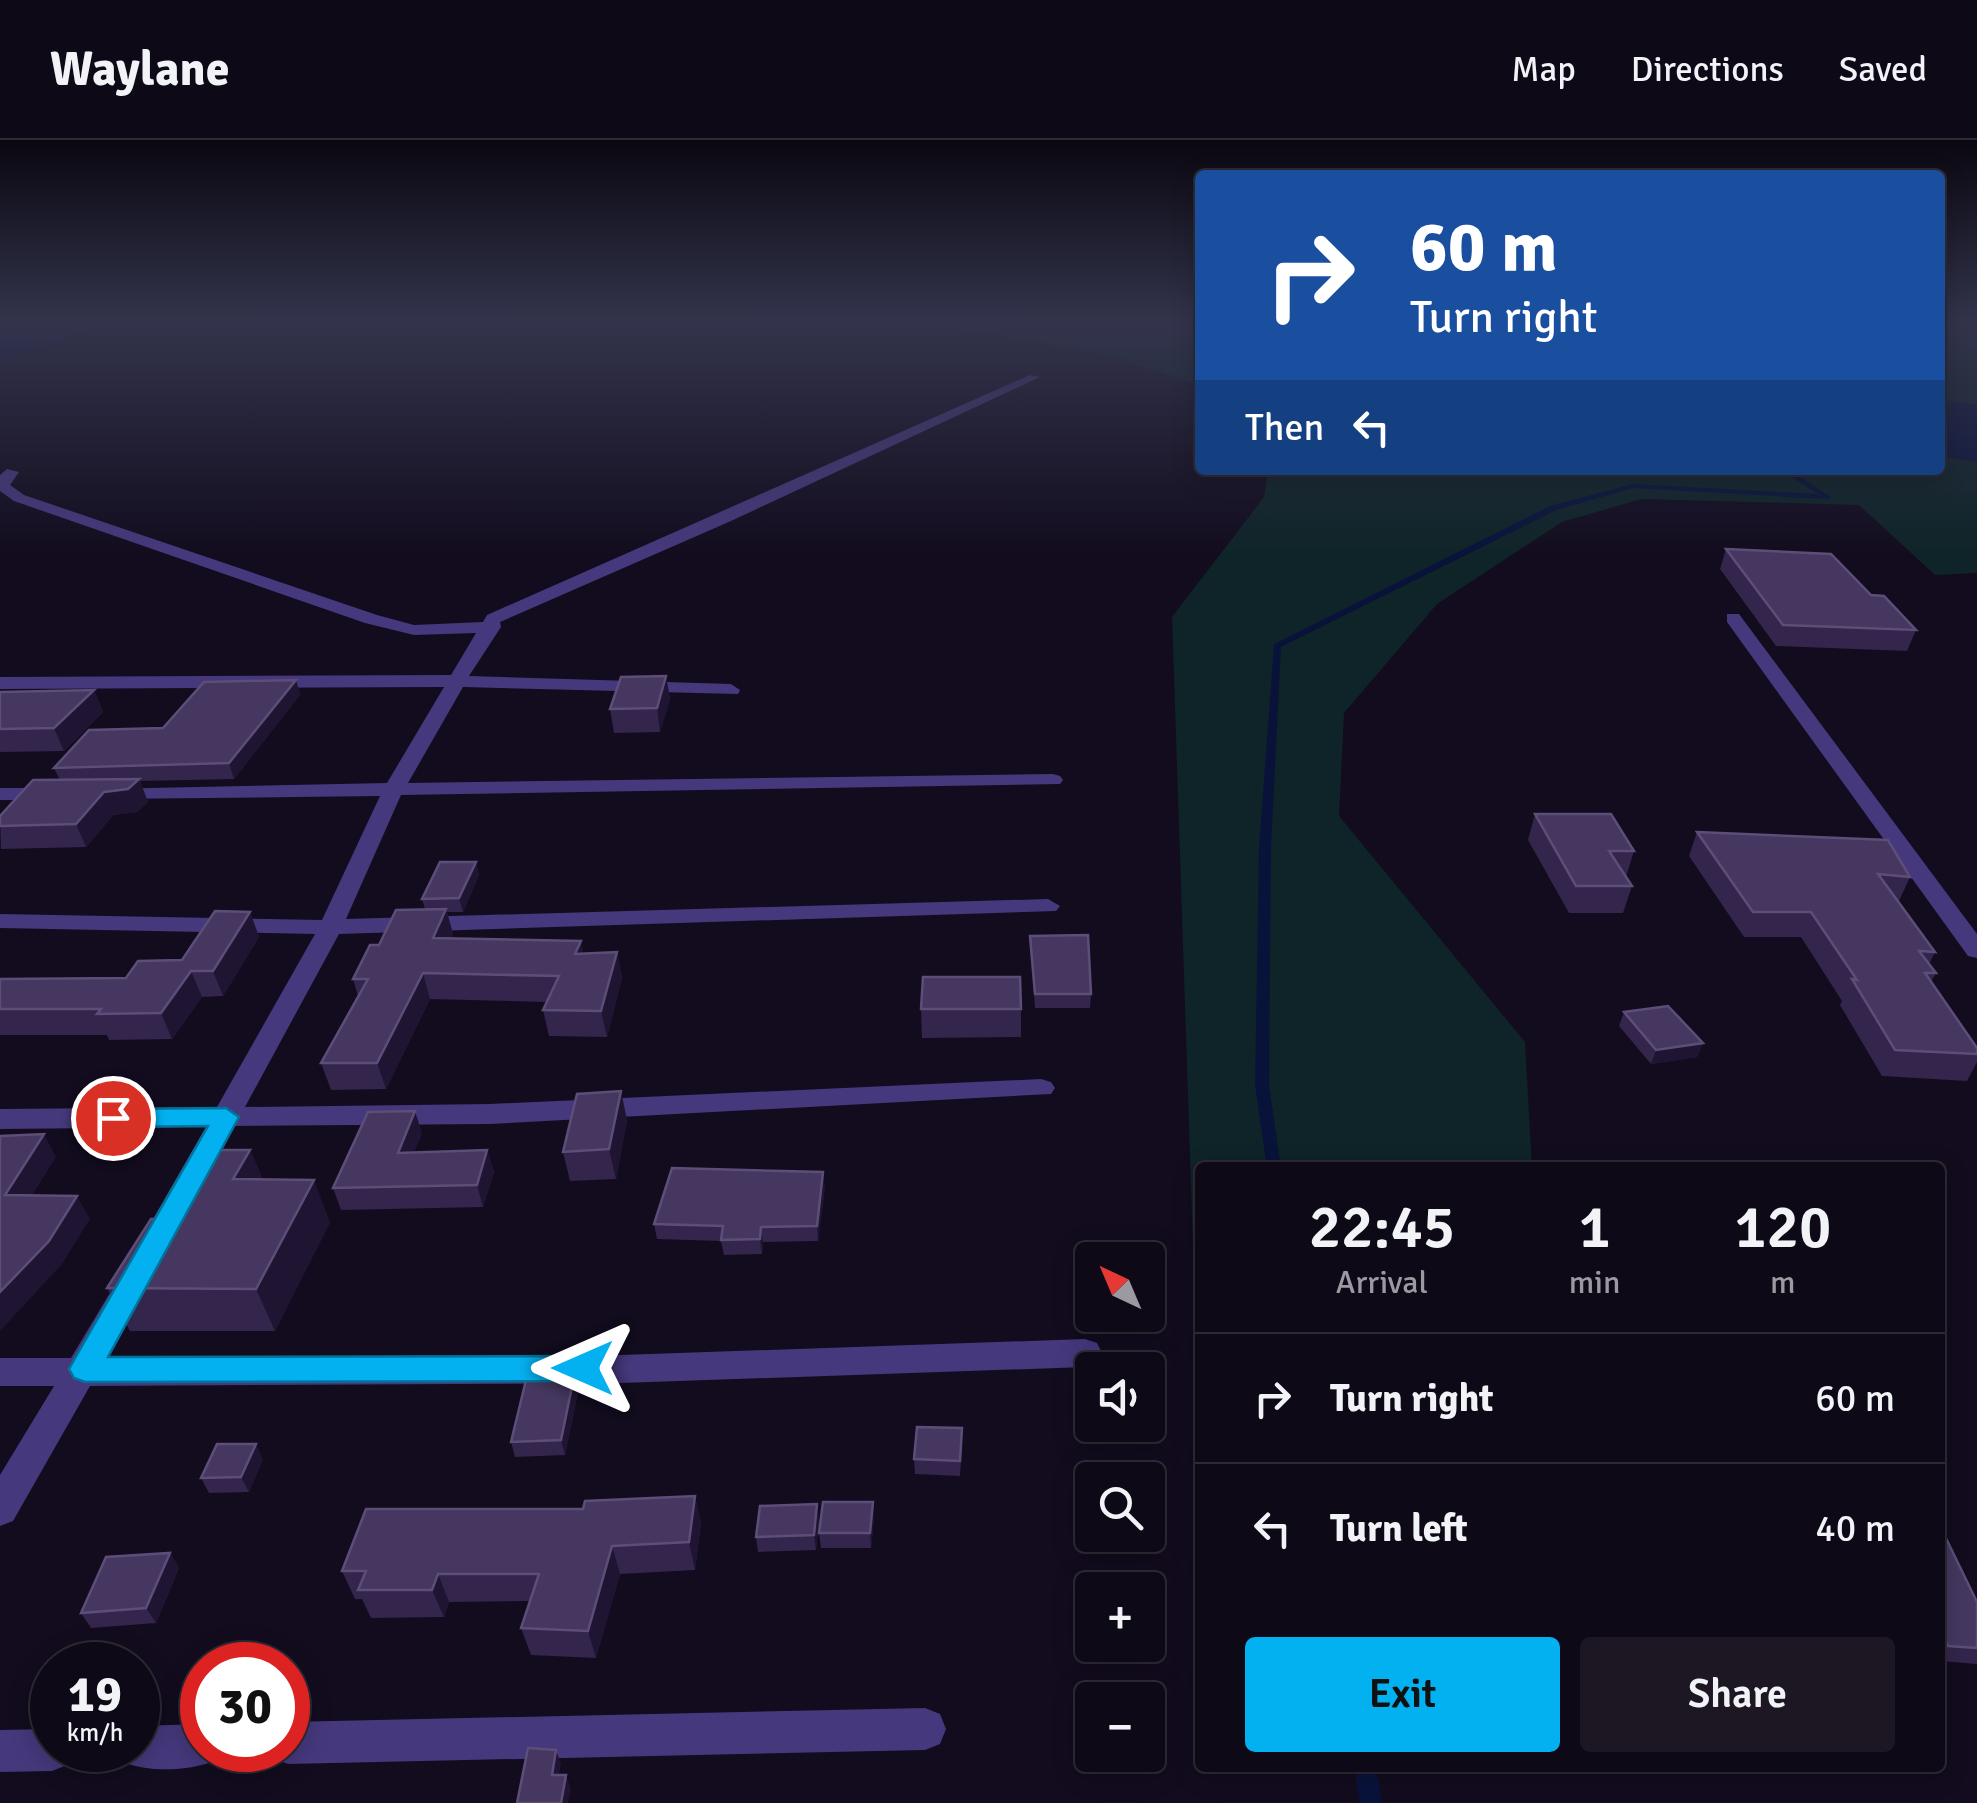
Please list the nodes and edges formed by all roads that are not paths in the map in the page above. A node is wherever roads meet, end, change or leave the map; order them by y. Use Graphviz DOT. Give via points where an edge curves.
graph roads {
  1 [pos="987,399"];
  2 [pos="12,472"];
  3 [pos="1733,618"];
  4 [pos="492,627"];
  5 [pos="458,681"];
  6 [pos="0,682"];
  7 [pos="730,690"];
  8 [pos="1053,780"];
  9 [pos="394,788"];
  10 [pos="0,794"];
  11 [pos="1048,906"];
  12 [pos="0,921"];
  13 [pos="332,927"];
  14 [pos="1977,951"];
  15 [pos="1041,1088"];
  16 [pos="226,1117"];
  17 [pos="0,1119"];
  18 [pos="1075,1353"];
  19 [pos="85,1369"];
  20 [pos="0,1372"];
  21 [pos="0,1509"];
  22 [pos="925,1728"];
  23 [pos="310,1742"];
  24 [pos="30,1750"];
  25 [pos="0,1751"];
  1 -- 4 [label="street" via="493,620"];
  2 -- 4 [label="street" via="4,487 20,498 370,620 414,630"];
  3 -- 14 [label="street"];
  4 -- 5 [label="street"];
  5 -- 6 [label="street"];
  5 -- 7 [label="street"];
  5 -- 9 [label="street"];
  8 -- 9 [label="street"];
  9 -- 10 [label="street"];
  9 -- 13 [label="street"];
  11 -- 13 [label="street"];
  12 -- 13 [label="street"];
  13 -- 16 [label="street"];
  15 -- 16 [label="street" via="490,1114"];
  16 -- 17 [label="street"];
  16 -- 19 [label="street"];
  18 -- 19 [label="street" via="621,1368"];
  19 -- 20 [label="street"];
  19 -- 21 [label="street"];
  22 -- 23 [label="street"];
  24 -- 25 [label="street"];
}
